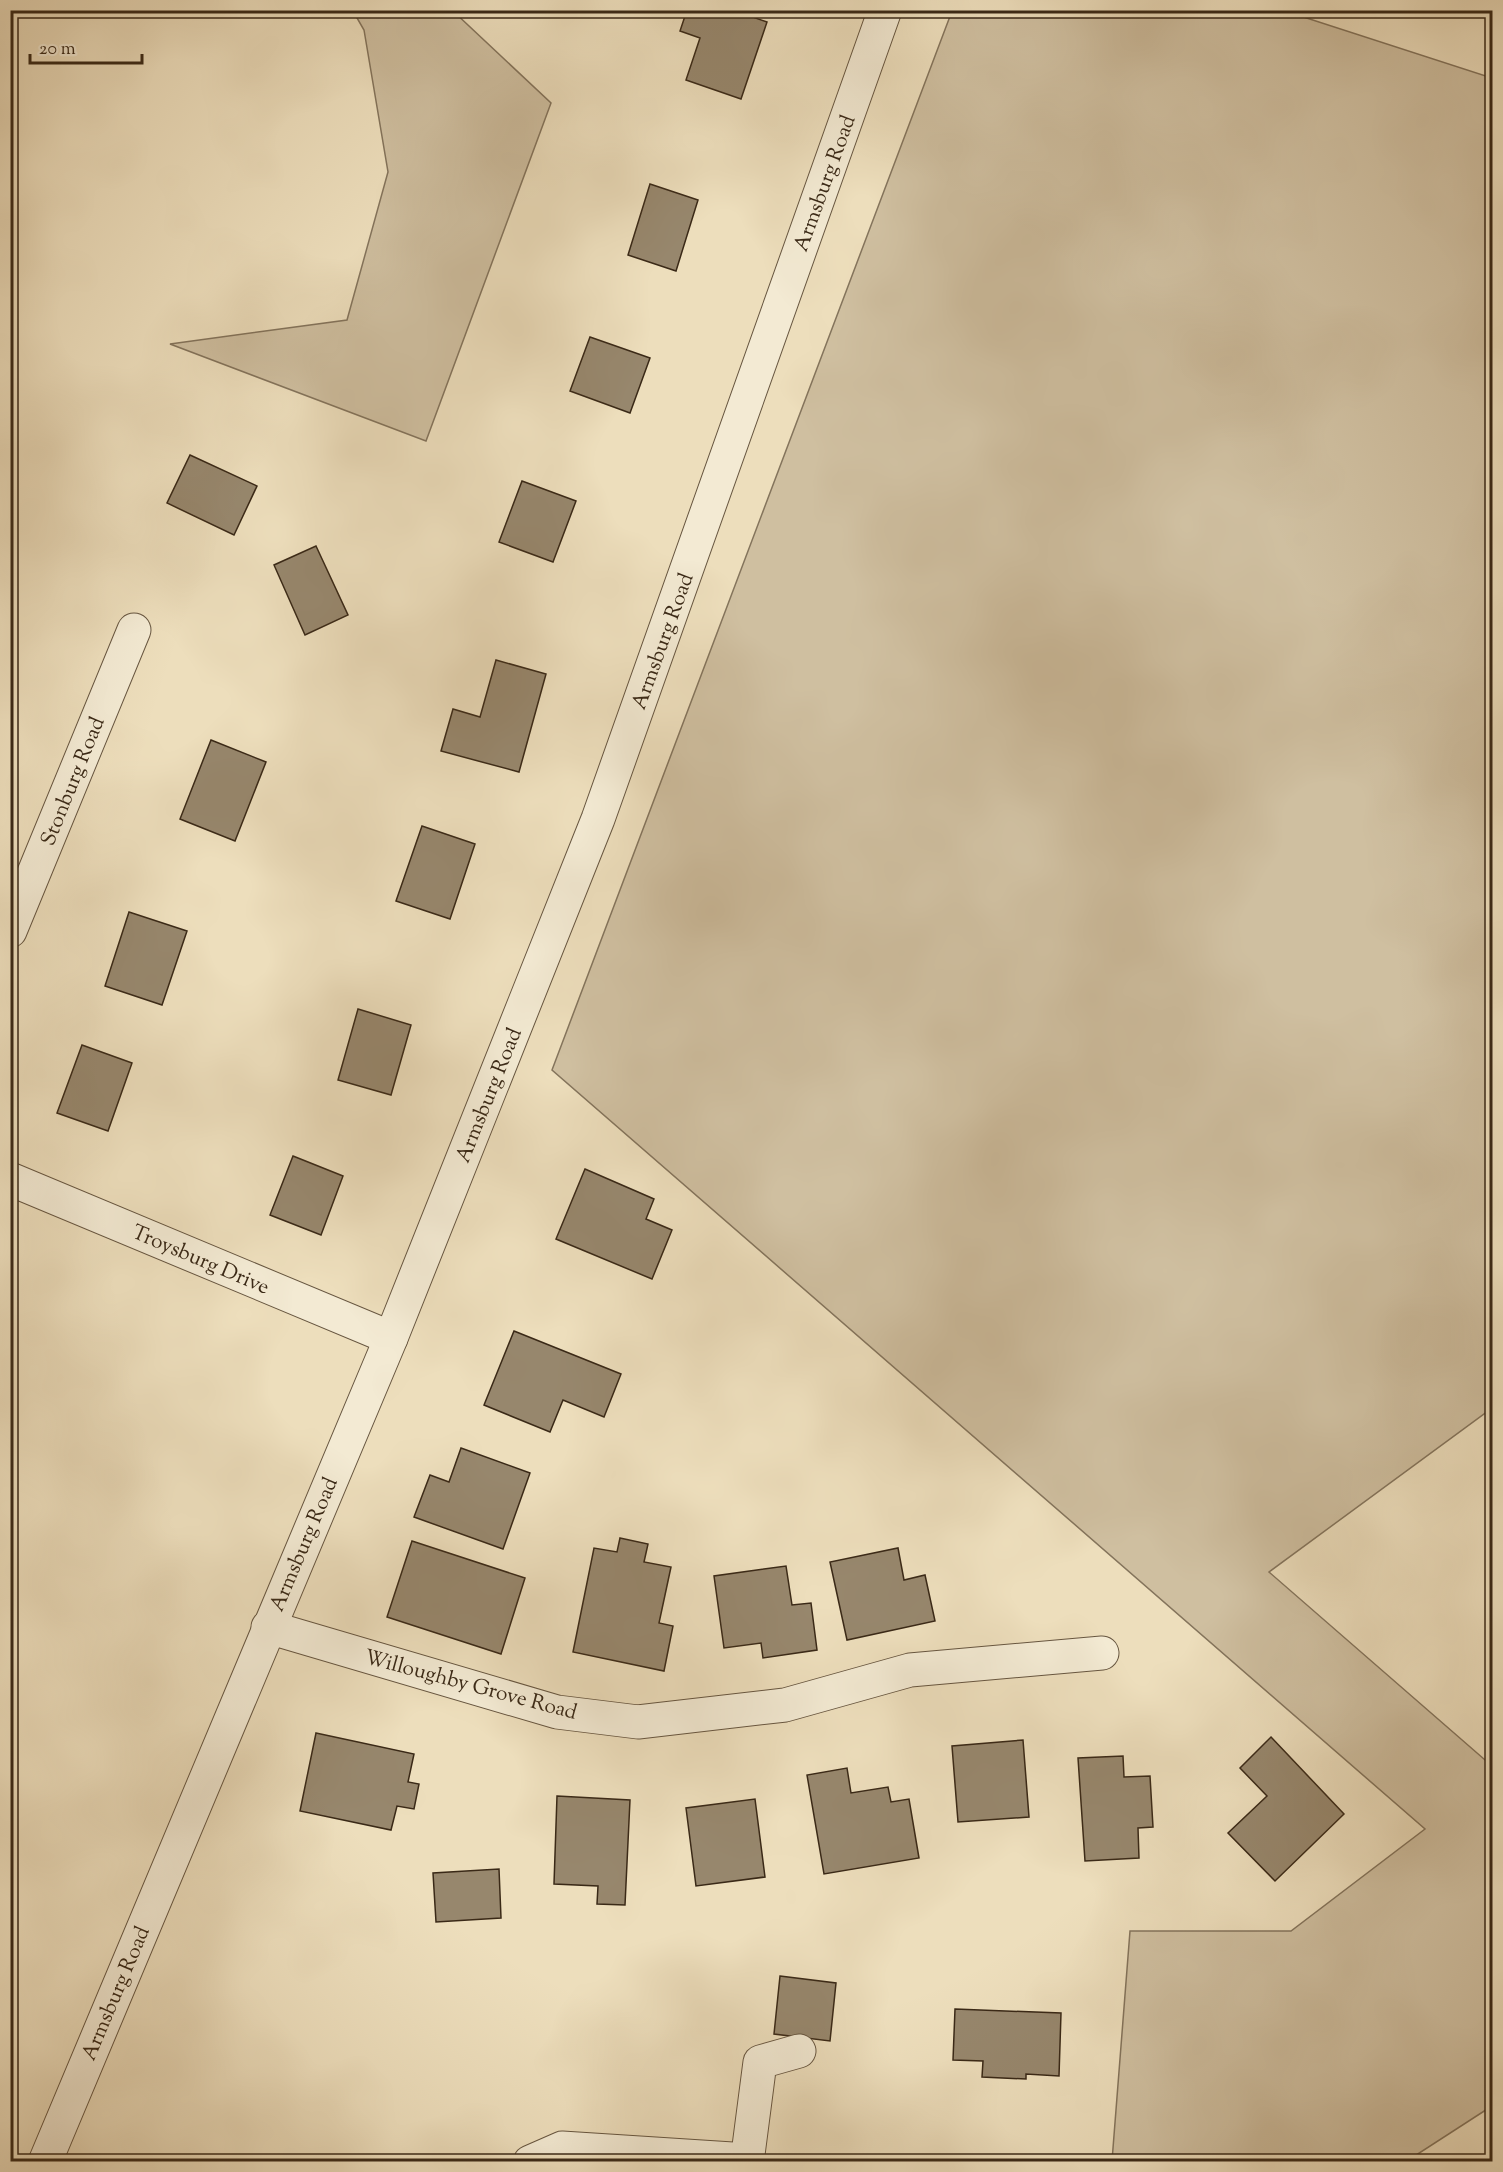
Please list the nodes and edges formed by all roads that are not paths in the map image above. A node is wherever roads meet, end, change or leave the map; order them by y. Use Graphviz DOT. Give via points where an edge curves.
graph roads {
  1 [pos="885,10"];
  2 [pos="134,630"];
  3 [pos="10,932"];
  4 [pos="10,1179"];
  5 [pos="391,1338"];
  6 [pos="268,1627"];
  7 [pos="1102,1653"];
  8 [pos="799,2051"];
  9 [pos="747,2161"];
  10 [pos="45,2162"];
  11 [pos="530,2162"];
  1 -- 5 [label="street, Armsburg Road" via="598,819"];
  2 -- 3 [label="street, Stonburg Road"];
  4 -- 5 [label="street, Troysburg Drive"];
  5 -- 6 [label="street, Armsburg Road"];
  6 -- 7 [label="street, Willoughby Grove Road" via="557,1712 638,1722 785,1705 910,1670"];
  6 -- 10 [label="street, Armsburg Road"];
  8 -- 9 [label="street" via="760,2062"];
  9 -- 11 [label="street" via="562,2148"];
}
